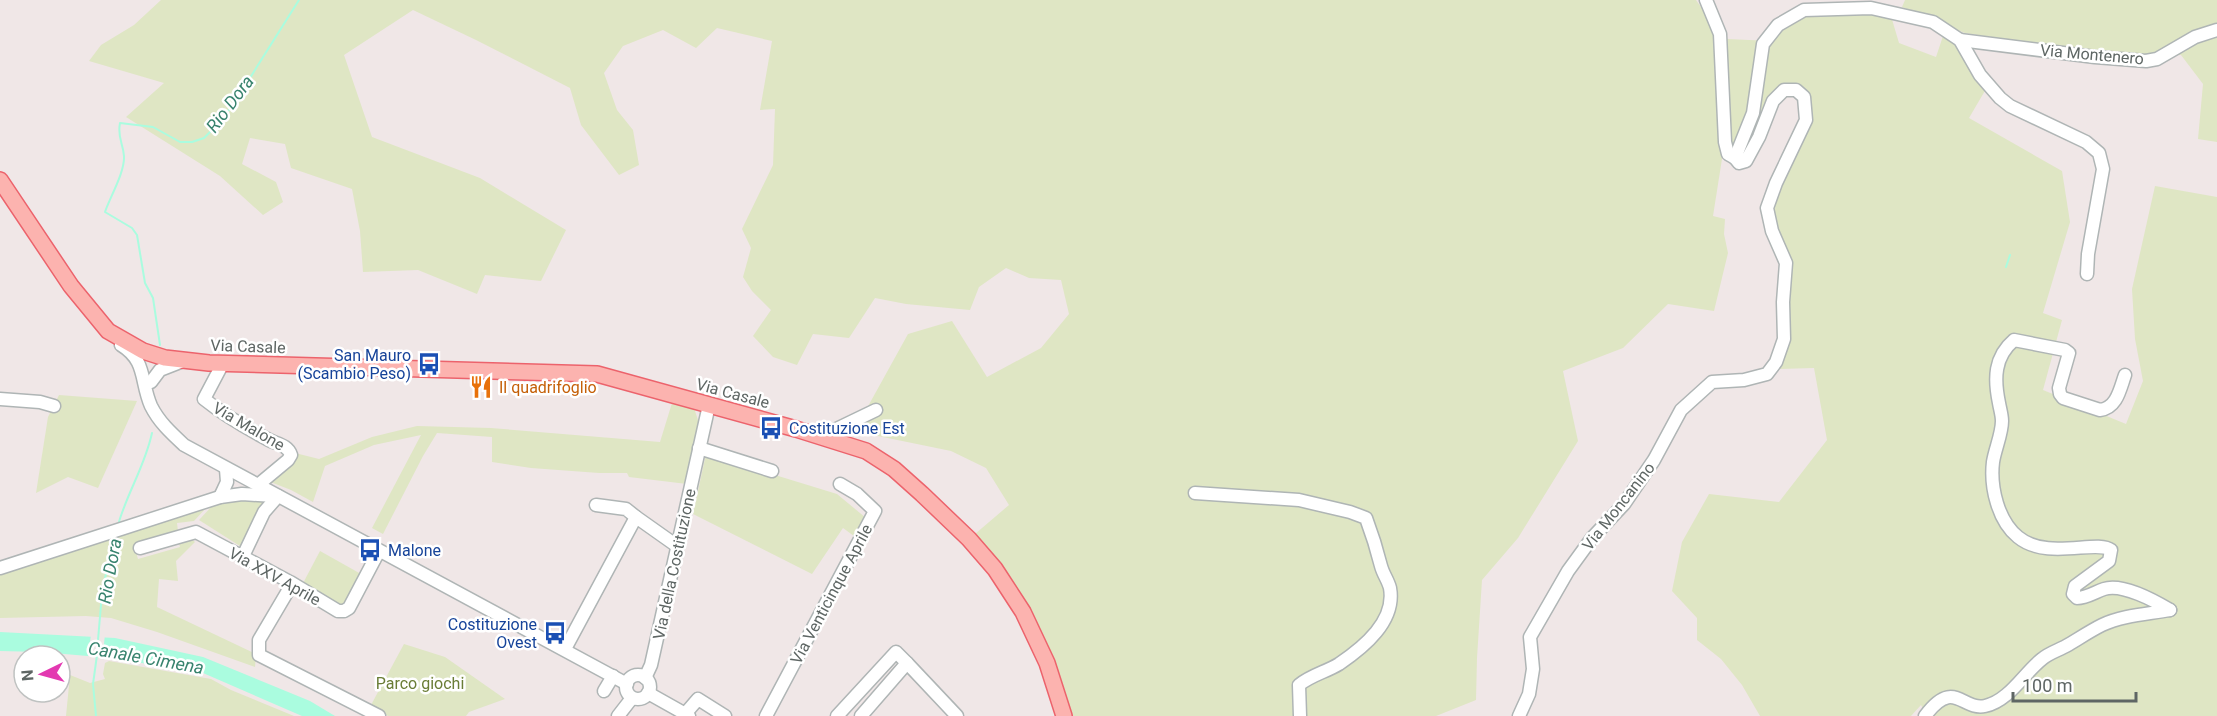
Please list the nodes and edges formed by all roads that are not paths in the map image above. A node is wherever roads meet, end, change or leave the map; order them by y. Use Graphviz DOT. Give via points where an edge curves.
graph roads {
  1 [pos="1706,0"];
  2 [pos="2217,30"];
  3 [pos="1960,40"];
  4 [pos="1735,158"];
  5 [pos="2,190"];
  6 [pos="2087,274"];
  7 [pos="108,331"];
  8 [pos="143,351"];
  9 [pos="183,362"];
  10 [pos="223,363"];
  11 [pos="2126,375"];
  12 [pos="151,382"];
  13 [pos="0,399"];
  14 [pos="54,405"];
  15 [pos="151,405"];
  16 [pos="709,405"];
  17 [pos="876,410"];
  18 [pos="822,436"];
  19 [pos="699,448"];
  20 [pos="226,469"];
  21 [pos="772,471"];
  22 [pos="840,484"];
  23 [pos="258,485"];
  24 [pos="1195,493"];
  25 [pos="278,496"];
  26 [pos="219,497"];
  27 [pos="596,505"];
  28 [pos="636,517"];
  29 [pos="677,546"];
  30 [pos="140,548"];
  31 [pos="379,551"];
  32 [pos="245,552"];
  33 [pos="0,568"];
  34 [pos="292,584"];
  35 [pos="565,649"];
  36 [pos="907,663"];
  37 [pos="613,676"];
  38 [pos="645,678"];
  39 [pos="627,684"];
  40 [pos="864,686"];
  41 [pos="604,691"];
  42 [pos="648,693"];
  43 [pos="632,698"];
  44 [pos="876,698"];
  45 [pos="687,715"];
  46 [pos="380,716"];
  47 [pos="618,716"];
  48 [pos="725,716"];
  49 [pos="766,716"];
  50 [pos="837,716"];
  51 [pos="861,716"];
  52 [pos="957,716"];
  53 [pos="1064,716"];
  54 [pos="1300,716"];
  55 [pos="1519,716"];
  56 [pos="1925,716"];
  1 -- 4 [label="street" via="1720,34 1725,142 1728,154"];
  2 -- 3 [label="street, Via Montenero" via="2194,37 2157,59 2145,60"];
  3 -- 4 [label="street" via="1933,22 1871,8 1804,10 1778,25 1763,44 1753,113"];
  3 -- 6 [label="street" via="1980,75 2000,99 2086,142 2099,153 2103,169"];
  4 -- 55 [label="street, Via Moncanino" via="1739,163 1746,161 1773,101 1784,90 1796,90 1804,97 1806,120 1767,208 1786,263 1784,339 1776,362 1767,374 1712,382 1681,410 1654,460 1624,504 1568,571 1530,637 1533,669 1529,694"];
  5 -- 7 [label="main road, Via Casale"];
  7 -- 8 [label="main road, Via Casale"];
  7 -- 15 [label="street" via="141,366"];
  8 -- 9 [label="main road, Via Casale"];
  8 -- 12 [label="street"];
  9 -- 10 [label="main road, Via Casale"];
  9 -- 12 [label="street" via="160,370"];
  10 -- 16 [label="main road, Via Casale" via="597,374"];
  10 -- 23 [label="street, Via Malone" via="202,392 204,399 224,415 290,450 288,460"];
  11 -- 56 [label="street" via="2115,403 2100,410 2060,394 2069,353 2065,350 2014,340 2004,348 1996,385 2002,422 1993,464 1995,494 2011,531 2030,545 2042,549 2103,546 2111,550 2109,561 2075,586 2073,594 2077,598 2105,588 2120,588 2170,610 2103,624 2043,657 2002,698 1985,706 1950,697"];
  12 -- 15 [label="street"];
  13 -- 14 [label="street"];
  15 -- 20 [label="street" via="184,445"];
  16 -- 18 [label="main road, Via Casale"];
  16 -- 19 [label="street, Via della Costituzione"];
  17 -- 18 [label="street"];
  18 -- 53 [label="main road, Via Casale" via="866,451 894,469 989,562 1028,622 1047,663"];
  19 -- 21 [label="street"];
  19 -- 29 [label="street, Via della Costituzione"];
  20 -- 23 [label="street"];
  20 -- 26 [label="street" via="227,482"];
  22 -- 49 [label="street, Via Venticinque Aprile" via="875,511"];
  23 -- 25 [label="street"];
  24 -- 54 [label="street" via="1299,500 1366,518 1390,586 1391,601 1369,642 1338,665 1299,685"];
  25 -- 26 [label="street"];
  25 -- 31 [label="street"];
  25 -- 32 [label="street" via="264,512"];
  26 -- 33 [label="street"];
  27 -- 28 [label="street" via="611,504"];
  28 -- 29 [label="street"];
  28 -- 35 [label="street"];
  29 -- 38 [label="street, Via della Costituzione"];
  30 -- 34 [label="street, Via XXV Aprile" via="196,532"];
  31 -- 34 [label="street, Via XXV Aprile" via="344,611"];
  31 -- 35 [label="street"];
  34 -- 46 [label="street" via="259,640 259,655"];
  35 -- 37 [label="street"];
  36 -- 40 [label="street" via="896,652"];
  36 -- 44 [label="street"];
  36 -- 52 [label="street"];
  37 -- 39 [label="street"];
  37 -- 41 [label="street"];
  38 -- 39 [label="street" via="634,676"];
  38 -- 42 [label="street" via="650,686"];
  39 -- 43 [label="street"];
  40 -- 44 [label="street"];
  40 -- 50 [label="street"];
  42 -- 43 [label="street"];
  42 -- 45 [label="street"];
  43 -- 47 [label="street"];
  44 -- 51 [label="street"];
  45 -- 48 [label="street" via="698,699"];
}
